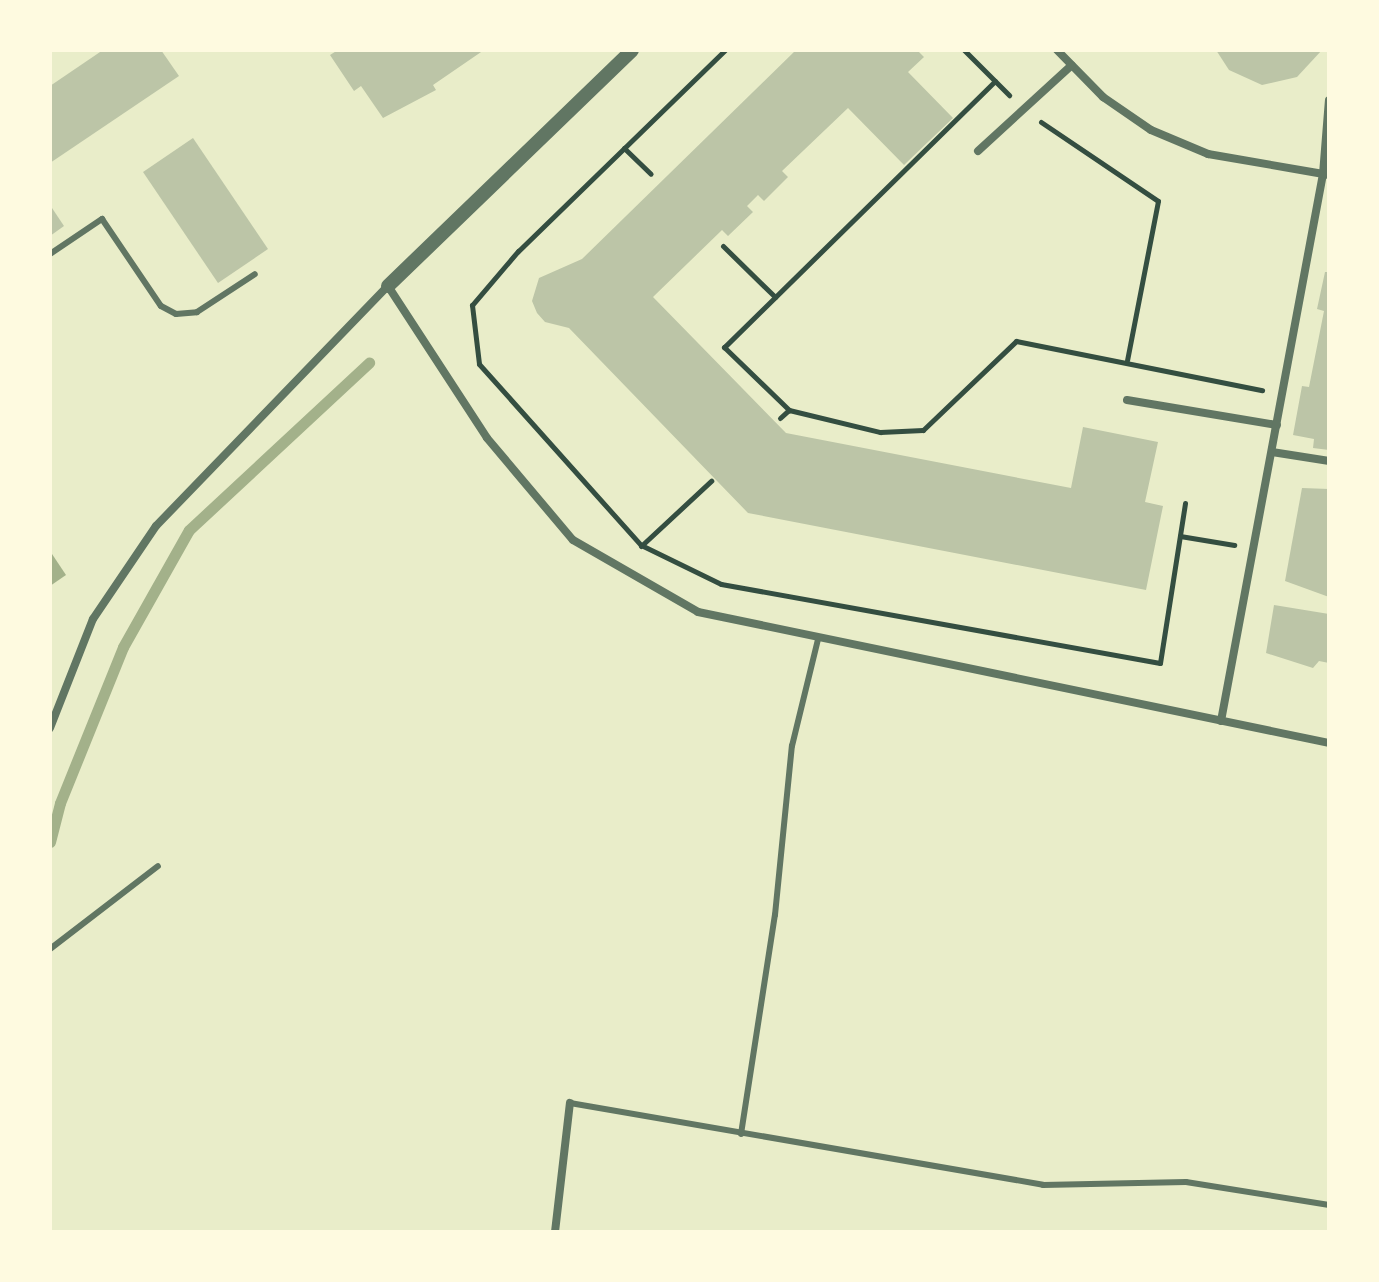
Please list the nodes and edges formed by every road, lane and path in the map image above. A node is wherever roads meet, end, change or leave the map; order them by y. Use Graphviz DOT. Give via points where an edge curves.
graph roads {
  1 [pos="632,50"];
  2 [pos="725,50"];
  3 [pos="964,50"];
  4 [pos="1057,50"];
  5 [pos="1072,65"];
  6 [pos="995,81"];
  7 [pos="1329,100"];
  8 [pos="1023,110"];
  9 [pos="624,148"];
  10 [pos="978,151"];
  11 [pos="651,174"];
  12 [pos="1326,175"];
  13 [pos="723,246"];
  14 [pos="50,254"];
  15 [pos="255,274"];
  16 [pos="388,286"];
  17 [pos="775,297"];
  18 [pos="1127,360"];
  19 [pos="1282,395"];
  20 [pos="1127,400"];
  21 [pos="789,410"];
  22 [pos="780,418"];
  23 [pos="1277,425"];
  24 [pos="1272,452"];
  25 [pos="1329,461"];
  26 [pos="711,481"];
  27 [pos="1185,503"];
  28 [pos="1180,536"];
  29 [pos="641,545"];
  30 [pos="1253,548"];
  31 [pos="618,566"];
  32 [pos="818,639"];
  33 [pos="1221,721"];
  34 [pos="50,728"];
  35 [pos="1329,743"];
  36 [pos="158,866"];
  37 [pos="50,949"];
  38 [pos="570,1103"];
  39 [pos="741,1134"];
  40 [pos="1329,1205"];
  41 [pos="555,1232"];
  1 -- 16 [label="street"];
  2 -- 9 [label="path"];
  3 -- 6 [label="path"];
  4 -- 5 [label="street"];
  5 -- 8 [label="street"];
  5 -- 12 [label="street" via="1103,97 1151,130 1208,154"];
  6 -- 8 [label="path"];
  6 -- 17 [label="path"];
  7 -- 12 [label="street"];
  8 -- 10 [label="street"];
  8 -- 18 [label="path" via="1158,201"];
  9 -- 11 [label="path"];
  9 -- 29 [label="path" via="518,251 472,305 479,364"];
  12 -- 19 [label="street"];
  13 -- 17 [label="path"];
  14 -- 15 [label="lane" via="102,219 161,306 176,314 197,312"];
  16 -- 31 [label="street" via="487,438 573,540"];
  16 -- 34 [label="street" via="156,526 93,619"];
  17 -- 21 [label="path" via="724,347"];
  18 -- 19 [label="path"];
  18 -- 21 [label="path" via="1016,341 923,430 880,432"];
  19 -- 23 [label="street"];
  20 -- 23 [label="street"];
  21 -- 22 [label="path"];
  23 -- 24 [label="street"];
  24 -- 25 [label="street"];
  24 -- 30 [label="street"];
  26 -- 29 [label="path"];
  27 -- 28 [label="path"];
  28 -- 29 [label="path" via="1160,663 721,584"];
  28 -- 30 [label="path"];
  29 -- 31 [label="path"];
  30 -- 33 [label="street"];
  31 -- 32 [label="street" via="698,612"];
  32 -- 33 [label="street"];
  32 -- 39 [label="lane" via="792,746 775,915"];
  33 -- 35 [label="street"];
  36 -- 37 [label="lane"];
  38 -- 39 [label="lane"];
  38 -- 41 [label="street"];
  39 -- 40 [label="lane" via="1043,1185 1186,1182"];
}
